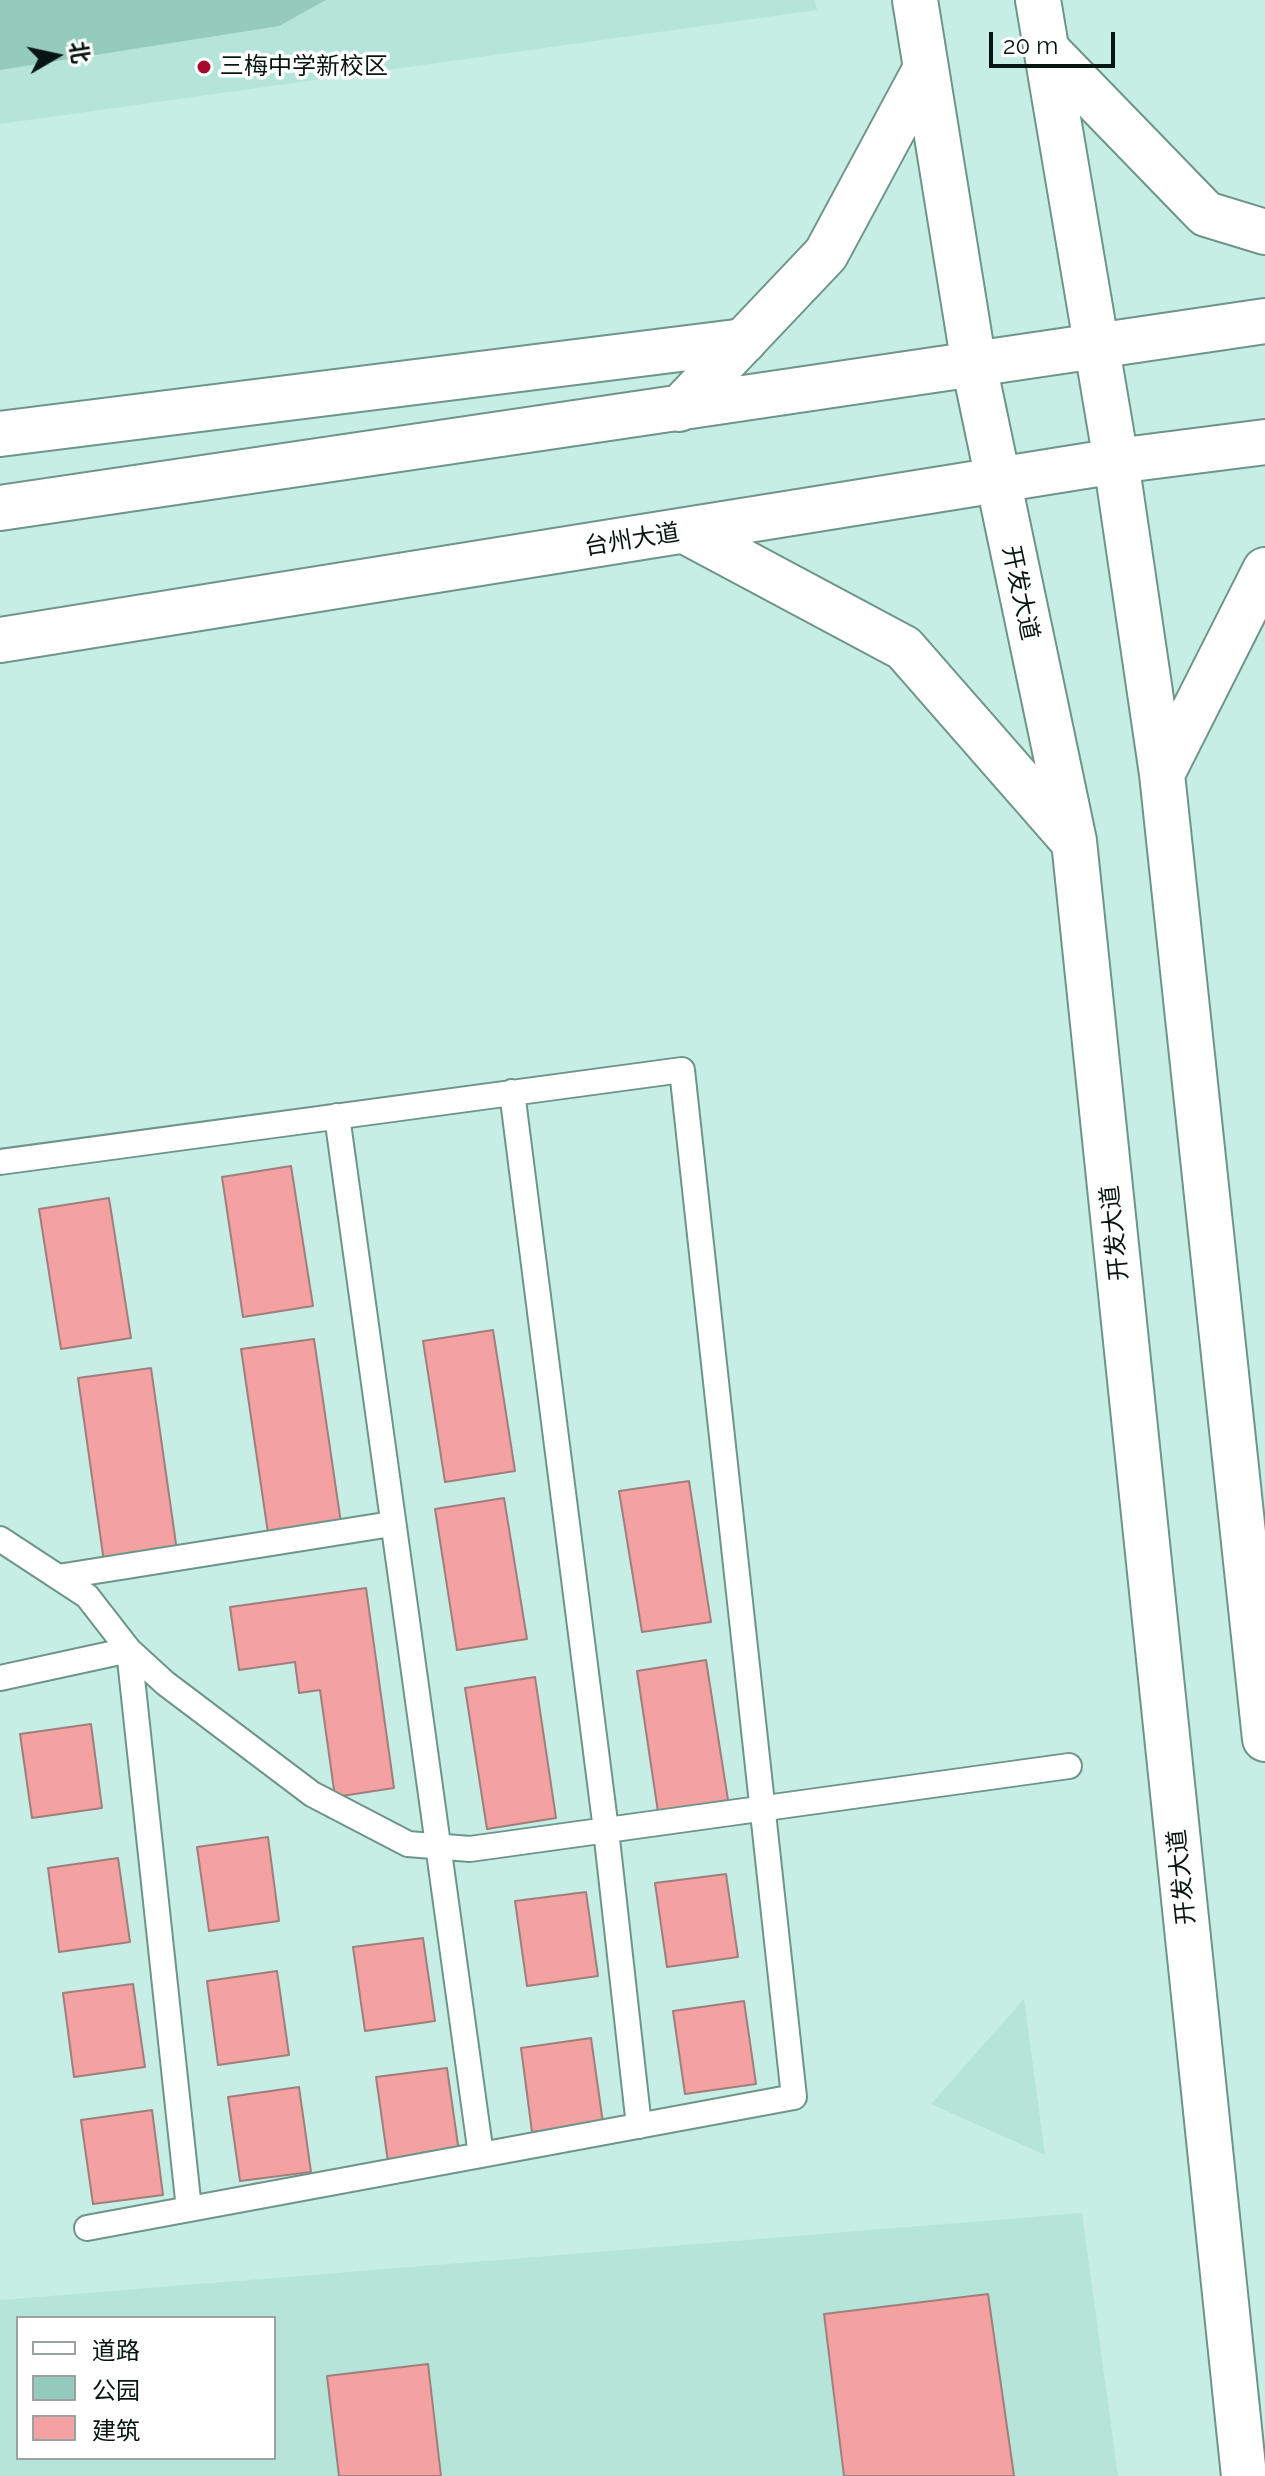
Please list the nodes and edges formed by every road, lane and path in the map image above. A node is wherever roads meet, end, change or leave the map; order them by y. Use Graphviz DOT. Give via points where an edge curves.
graph roads {
  1 [pos="915,0"];
  2 [pos="1038,0"];
  3 [pos="1046,49"];
  4 [pos="926,68"];
  5 [pos="1265,232"];
  6 [pos="1265,321"];
  7 [pos="744,341"];
  8 [pos="1093,344"];
  9 [pos="974,365"];
  10 [pos="679,409"];
  11 [pos="0,434"];
  12 [pos="1265,442"];
  13 [pos="1116,461"];
  14 [pos="996,482"];
  15 [pos="0,508"];
  16 [pos="687,532"];
  17 [pos="1265,570"];
  18 [pos="0,640"];
  19 [pos="1162,774"];
  20 [pos="1074,841"];
  21 [pos="512,1092"];
  22 [pos="337,1116"];
  23 [pos="0,1162"];
  24 [pos="385,1525"];
  25 [pos="0,1539"];
  26 [pos="58,1577"];
  27 [pos="129,1650"];
  28 [pos="0,1678"];
  29 [pos="1265,1739"];
  30 [pos="1069,1766"];
  31 [pos="760,1809"];
  32 [pos="606,1830"];
  33 [pos="441,1847"];
  34 [pos="639,2126"];
  35 [pos="481,2155"];
  36 [pos="189,2209"];
  37 [pos="87,2228"];
  38 [pos="1244,2476"];
  1 -- 4 [label="main road, 开发大道"];
  2 -- 3 [label="main road"];
  3 -- 5 [label="main road" via="1206,214"];
  3 -- 8 [label="main road"];
  4 -- 7 [label="main road" via="826,254"];
  4 -- 9 [label="main road, 开发大道"];
  6 -- 8 [label="main road"];
  7 -- 10 [label="main road"];
  7 -- 11 [label="main road"];
  8 -- 9 [label="main road"];
  8 -- 13 [label="main road"];
  9 -- 10 [label="main road"];
  9 -- 14 [label="main road, 开发大道"];
  10 -- 15 [label="main road"];
  12 -- 13 [label="main road, 台州大道"];
  13 -- 14 [label="main road, 台州大道"];
  13 -- 19 [label="main road"];
  14 -- 16 [label="main road, 台州大道"];
  14 -- 20 [label="main road, 开发大道"];
  16 -- 18 [label="main road, 台州大道"];
  16 -- 20 [label="main road" via="904,648"];
  17 -- 19 [label="main road"];
  19 -- 29 [label="main road"];
  20 -- 38 [label="main road, 开发大道"];
  21 -- 22 [label="lane"];
  21 -- 31 [label="lane" via="682,1070"];
  21 -- 32 [label="lane"];
  22 -- 23 [label="lane"];
  22 -- 33 [label="lane"];
  24 -- 26 [label="lane"];
  25 -- 26 [label="lane"];
  26 -- 27 [label="lane" via="87,1596"];
  27 -- 28 [label="lane"];
  27 -- 33 [label="lane" via="312,1794 408,1844"];
  27 -- 36 [label="lane"];
  30 -- 31 [label="lane"];
  31 -- 32 [label="lane"];
  31 -- 34 [label="lane" via="794,2097"];
  32 -- 33 [label="lane" via="470,1849"];
  32 -- 34 [label="lane"];
  33 -- 35 [label="lane"];
  34 -- 35 [label="lane"];
  35 -- 36 [label="lane"];
  36 -- 37 [label="lane"];
}
